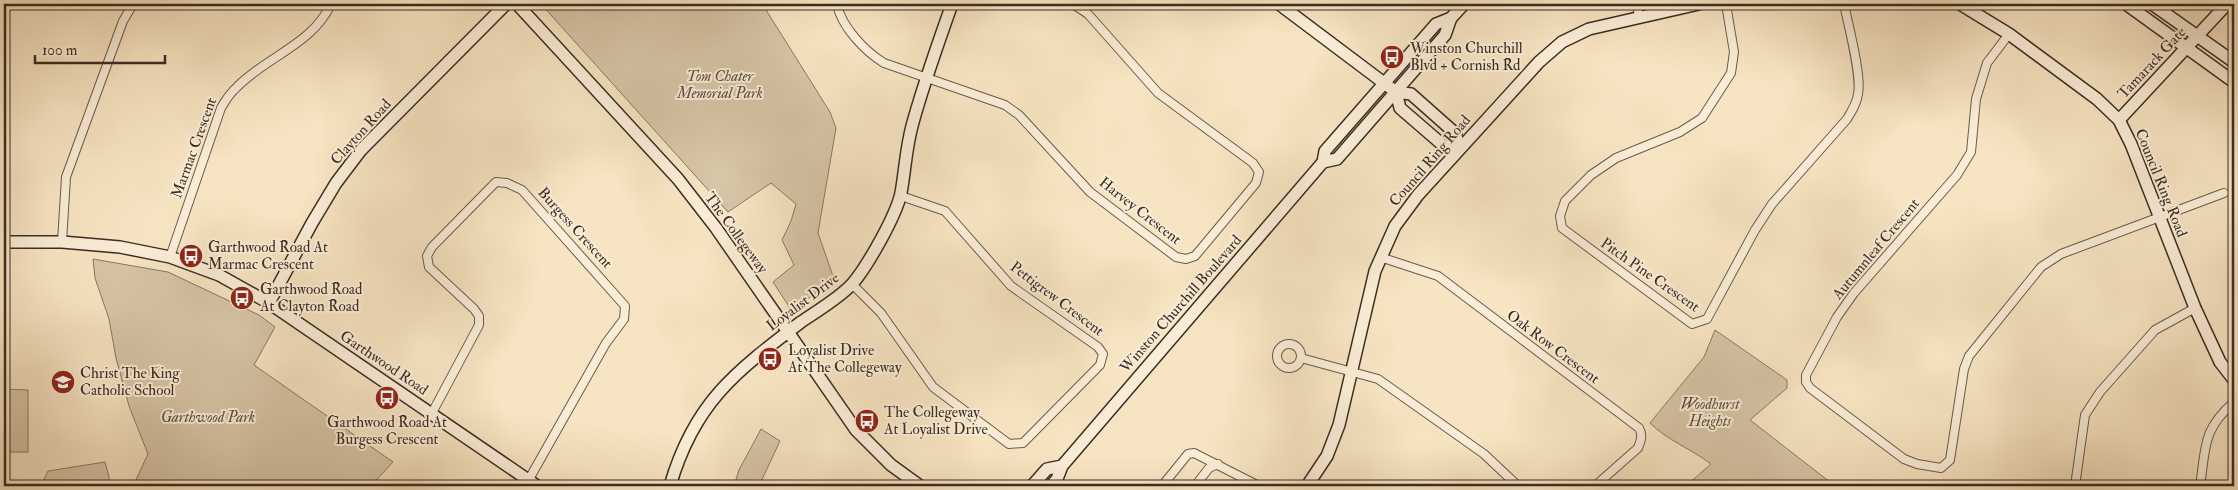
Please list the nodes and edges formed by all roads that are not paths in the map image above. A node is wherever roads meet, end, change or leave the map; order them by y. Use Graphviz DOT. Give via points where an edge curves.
graph roads {
  1 [pos="133,4"];
  2 [pos="331,4"];
  3 [pos="506,4"];
  4 [pos="517,4"];
  5 [pos="838,4"];
  6 [pos="952,4"];
  7 [pos="1073,4"];
  8 [pos="1279,4"];
  9 [pos="1464,4"];
  10 [pos="1637,4"];
  11 [pos="1699,4"];
  12 [pos="1726,4"];
  13 [pos="1844,4"];
  14 [pos="1960,4"];
  15 [pos="2126,4"];
  16 [pos="2152,4"];
  17 [pos="2227,4"];
  18 [pos="1639,17"];
  19 [pos="1451,18"];
  20 [pos="2009,34"];
  21 [pos="2197,36"];
  22 [pos="2186,48"];
  23 [pos="2234,62"];
  24 [pos="927,78"];
  25 [pos="1384,82"];
  26 [pos="2234,82"];
  27 [pos="1396,92"];
  28 [pos="2119,120"];
  29 [pos="1460,148"];
  30 [pos="1322,162"];
  31 [pos="2224,193"];
  32 [pos="901,196"];
  33 [pos="2158,218"];
  34 [pos="4,242"];
  35 [pos="62,242"];
  36 [pos="170,257"];
  37 [pos="1380,257"];
  38 [pos="852,284"];
  39 [pos="269,303"];
  40 [pos="2195,308"];
  41 [pos="787,333"];
  42 [pos="1301,358"];
  43 [pos="1352,372"];
  44 [pos="2234,380"];
  45 [pos="2234,402"];
  46 [pos="432,413"];
  47 [pos="1218,464"];
  48 [pos="1062,466"];
  49 [pos="532,484"];
  50 [pos="670,486"];
  51 [pos="920,486"];
  52 [pos="1032,486"];
  53 [pos="1051,486"];
  54 [pos="1162,486"];
  55 [pos="1196,486"];
  56 [pos="1259,486"];
  57 [pos="1308,486"];
  58 [pos="1518,486"];
  59 [pos="1595,486"];
  60 [pos="2074,486"];
  61 [pos="2200,486"];
  1 -- 35 [label="street" via="123,21 66,177"];
  2 -- 36 [label="street, Marmac Crescent" via="327,14 304,38 241,82 224,104"];
  3 -- 39 [label="street, Clayton Road" via="361,150 316,215"];
  4 -- 41 [label="street, The Collegeway" via="678,179 716,228"];
  5 -- 24 [label="street" via="848,27 871,55"];
  6 -- 24 [label="street, Loyalist Drive"];
  7 -- 24 [label="street, Harvey Crescent" via="1088,14 1158,93 1253,163 1259,172 1256,183 1195,256 1186,259 1176,257 1090,192 1006,105"];
  8 -- 25 [label="street"];
  9 -- 19 [label="street, Winston Churchill Boulevard"];
  10 -- 18 [label="street"];
  11 -- 18 [label="street, Council Ring Road"];
  12 -- 13 [label="street, Pitch Pine Crescent" via="1734,52 1731,73 1702,118 1680,132 1616,158 1597,171 1565,200 1560,216 1562,228 1692,324 1708,319 1772,204 1854,107 1859,93"];
  14 -- 20 [label="street, Council Ring Road"];
  15 -- 22 [label="street"];
  16 -- 21 [label="street"];
  17 -- 21 [label="street, Tamarack Gate"];
  18 -- 29 [label="street, Council Ring Road" via="1589,29 1562,42 1539,62"];
  19 -- 25 [label="street, Winston Churchill Boulevard" via="1436,24"];
  19 -- 27 [label="street, Winston Churchill Boulevard" via="1445,35"];
  20 -- 28 [label="street, Council Ring Road" via="2097,99"];
  20 -- 33 [label="street, Autumnleaf Crescent" via="1984,72 1976,99 1970,152 1958,175 1854,293 1837,317 1806,375 1810,388 1904,459 1941,468 1950,460 1968,356 2041,267 2061,254"];
  21 -- 22 [label="street, Tamarack Gate"];
  21 -- 23 [label="street"];
  22 -- 26 [label="street"];
  22 -- 28 [label="street, Tamarack Gate"];
  24 -- 32 [label="street, Loyalist Drive" via="911,127"];
  25 -- 27 [label="street"];
  25 -- 30 [label="street, Winston Churchill Boulevard" via="1325,151"];
  27 -- 29 [label="street" via="1411,94 1455,133"];
  27 -- 29 [label="street" via="1400,108 1444,146"];
  27 -- 30 [label="street, Winston Churchill Boulevard" via="1337,159"];
  28 -- 33 [label="street, Council Ring Road"];
  29 -- 37 [label="street, Council Ring Road" via="1395,226"];
  30 -- 48 [label="street, Winston Churchill Boulevard"];
  31 -- 33 [label="street, Autumnleaf Crescent"];
  32 -- 38 [label="street, Loyalist Drive" via="869,260"];
  32 -- 38 [label="street, Pettigrew Crescent" via="944,211 1011,286 1098,347 1103,354 1100,365 1023,443 1009,444 933,387 881,313"];
  33 -- 40 [label="street, Council Ring Road"];
  34 -- 35 [label="street, Garthwood Road"];
  35 -- 36 [label="street, Garthwood Road" via="120,247"];
  36 -- 39 [label="street, Garthwood Road" via="219,275"];
  37 -- 43 [label="street, Council Ring Road"];
  37 -- 59 [label="street, Oak Row Crescent" via="1438,276 1639,428 1641,441 1638,448"];
  38 -- 41 [label="street, Loyalist Drive"];
  39 -- 46 [label="street, Garthwood Road"];
  40 -- 44 [label="street, Council Ring Road" via="2220,362"];
  40 -- 60 [label="street" via="2155,330 2100,392 2085,415"];
  41 -- 50 [label="street, Loyalist Drive" via="750,360 706,407 677,460"];
  41 -- 51 [label="street, The Collegeway" via="856,430 891,464"];
  42 -- 43 [label="street"];
  43 -- 57 [label="street, Council Ring Road" via="1334,441"];
  43 -- 58 [label="street" via="1378,379 1484,454"];
  45 -- 61 [label="street" via="2213,424 2207,438"];
  46 -- 49 [label="street, Garthwood Road"];
  46 -- 49 [label="street, Burgess Crescent" via="479,326 479,316 429,267 427,256 496,182 507,183 522,190 624,306 624,319 606,343"];
  47 -- 54 [label="street" via="1194,453 1188,454"];
  47 -- 55 [label="street" via="1209,468"];
  47 -- 56 [label="street"];
  48 -- 52 [label="street, Winston Churchill Boulevard" via="1047,469"];
  48 -- 53 [label="street, Winston Churchill Boulevard"];
}
